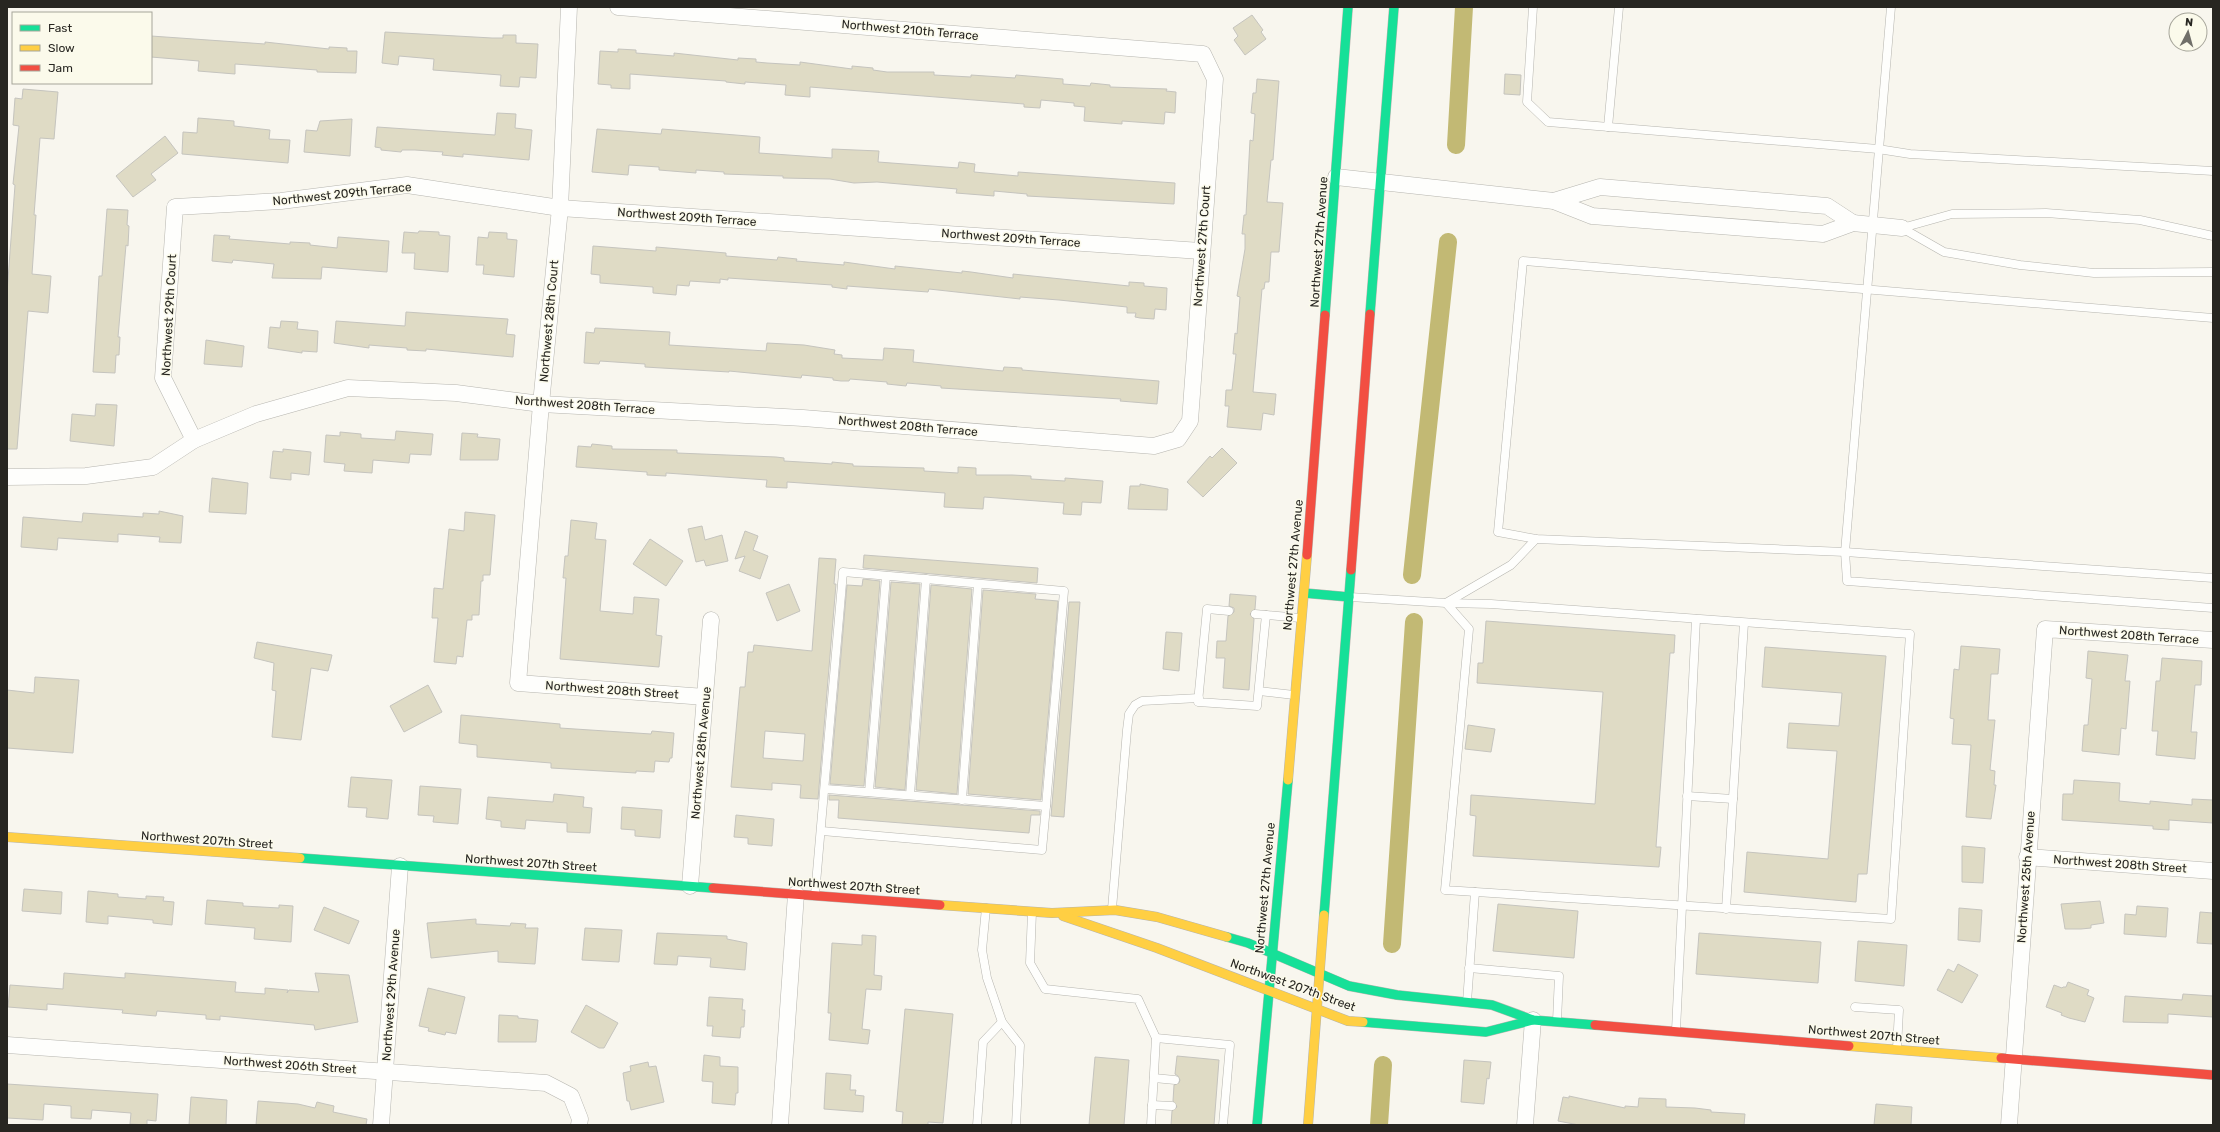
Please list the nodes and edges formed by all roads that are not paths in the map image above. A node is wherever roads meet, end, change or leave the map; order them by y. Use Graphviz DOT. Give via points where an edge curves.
graph roads {
  1 [pos="569,7"];
  2 [pos="618,7"];
  3 [pos="1348,7"];
  4 [pos="1394,7"];
  5 [pos="1533,7"];
  6 [pos="1619,7"];
  7 [pos="1891,7"];
  8 [pos="1202,54"];
  9 [pos="1608,127"];
  10 [pos="1878,149"];
  11 [pos="2213,171"];
  12 [pos="1336,177"];
  13 [pos="1379,181"];
  14 [pos="1554,201"];
  15 [pos="175,207"];
  16 [pos="560,208"];
  17 [pos="1853,223"];
  18 [pos="1872,225"];
  19 [pos="1902,228"];
  20 [pos="2213,236"];
  21 [pos="1201,251"];
  22 [pos="2213,272"];
  23 [pos="1867,290"];
  24 [pos="2213,318"];
  25 [pos="541,404"];
  26 [pos="1178,439"];
  27 [pos="194,440"];
  28 [pos="7,477"];
  29 [pos="1536,539"];
  30 [pos="1845,552"];
  31 [pos="886,576"];
  32 [pos="2213,578"];
  33 [pos="926,579"];
  34 [pos="978,584"];
  35 [pos="1304,593"];
  36 [pos="1349,597"];
  37 [pos="1446,603"];
  38 [pos="2213,608"];
  39 [pos="1229,612"];
  40 [pos="1255,614"];
  41 [pos="1266,615"];
  42 [pos="1301,618"];
  43 [pos="1696,619"];
  44 [pos="711,620"];
  45 [pos="1744,623"];
  46 [pos="2045,629"];
  47 [pos="2213,640"];
  48 [pos="518,683"];
  49 [pos="1259,691"];
  50 [pos="1294,694"];
  51 [pos="705,697"];
  52 [pos="1199,698"];
  53 [pos="826,789"];
  54 [pos="869,792"];
  55 [pos="910,795"];
  56 [pos="1687,796"];
  57 [pos="1733,799"];
  58 [pos="962,800"];
  59 [pos="1046,806"];
  60 [pos="822,831"];
  61 [pos="7,837"];
  62 [pos="2027,857"];
  63 [pos="400,866"];
  64 [pos="2213,871"];
  65 [pos="690,886"];
  66 [pos="1475,892"];
  67 [pos="796,894"];
  68 [pos="815,896"];
  69 [pos="1681,906"];
  70 [pos="986,908"];
  71 [pos="1726,909"];
  72 [pos="1111,910"];
  73 [pos="1032,911"];
  74 [pos="1052,913"];
  75 [pos="1272,953"];
  76 [pos="1469,968"];
  77 [pos="1321,974"];
  78 [pos="1268,990"];
  79 [pos="1466,1002"];
  80 [pos="1855,1007"];
  81 [pos="1318,1009"];
  82 [pos="1533,1020"];
  83 [pos="1002,1022"];
  84 [pos="1557,1022"];
  85 [pos="1676,1031"];
  86 [pos="1156,1038"];
  87 [pos="7,1045"];
  88 [pos="1897,1048"];
  89 [pos="2013,1058"];
  90 [pos="385,1072"];
  91 [pos="2213,1075"];
  92 [pos="1154,1078"];
  93 [pos="1174,1080"];
  94 [pos="1217,1084"];
  95 [pos="1226,1084"];
  96 [pos="1152,1105"];
  97 [pos="1172,1106"];
  98 [pos="1215,1110"];
  99 [pos="1224,1111"];
  100 [pos="381,1125"];
  101 [pos="580,1125"];
  102 [pos="780,1125"];
  103 [pos="977,1125"];
  104 [pos="1016,1125"];
  105 [pos="1151,1125"];
  106 [pos="1223,1125"];
  107 [pos="1257,1125"];
  108 [pos="1308,1125"];
  109 [pos="1525,1125"];
  110 [pos="2009,1125"];
  1 -- 16 [label="street, Northwest 28th Court"];
  2 -- 8 [label="street, Northwest 210th Terrace"];
  3 -- 12 [label="street, Northwest 27th Avenue"];
  4 -- 13 [label="street"];
  5 -- 9 [label="lane" via="1527,102 1548,122"];
  6 -- 9 [label="lane"];
  7 -- 10 [label="lane"];
  8 -- 21 [label="street, Northwest 27th Court" via="1215,79"];
  9 -- 10 [label="lane"];
  10 -- 11 [label="lane" via="1910,154"];
  10 -- 18 [label="lane"];
  12 -- 13 [label="street"];
  12 -- 35 [label="street, Northwest 27th Avenue"];
  13 -- 14 [label="street"];
  13 -- 36 [label="street"];
  14 -- 17 [label="street" via="1592,216 1823,234"];
  14 -- 17 [label="street" via="1600,187 1827,206"];
  15 -- 16 [label="street, Northwest 209th Terrace" via="281,201 407,185"];
  15 -- 27 [label="street, Northwest 29th Court" via="163,378"];
  16 -- 21 [label="street, Northwest 209th Terrace"];
  16 -- 25 [label="street, Northwest 28th Court"];
  17 -- 18 [label="street"];
  18 -- 19 [label="street"];
  18 -- 23 [label="lane"];
  19 -- 20 [label="lane" via="1952,214 2046,213 2140,220"];
  19 -- 22 [label="lane" via="1944,252 2020,265 2094,273"];
  21 -- 26 [label="street, Northwest 27th Court" via="1190,422"];
  23 -- 24 [label="lane"];
  23 -- 29 [label="lane" via="1523,261 1498,532"];
  23 -- 30 [label="lane"];
  25 -- 26 [label="street, Northwest 208th Terrace" via="803,418 1154,446"];
  25 -- 27 [label="street, Northwest 208th Terrace" via="456,393 348,388 256,414"];
  25 -- 48 [label="street, Northwest 28th Court"];
  27 -- 28 [label="street, Northwest 208th Terrace" via="153,467 86,476"];
  29 -- 30 [label="lane"];
  29 -- 37 [label="lane" via="1511,565"];
  30 -- 32 [label="lane"];
  30 -- 38 [label="lane" via="1847,581"];
  31 -- 33 [label="lane"];
  31 -- 53 [label="lane" via="843,572"];
  31 -- 54 [label="lane"];
  33 -- 34 [label="lane"];
  33 -- 55 [label="lane"];
  34 -- 58 [label="lane"];
  34 -- 59 [label="lane" via="1064,591"];
  35 -- 36 [label="street"];
  35 -- 42 [label="street, Northwest 27th Avenue"];
  36 -- 37 [label="lane"];
  36 -- 77 [label="street"];
  37 -- 43 [label="lane"];
  37 -- 66 [label="lane" via="1469,629 1445,890"];
  39 -- 52 [label="lane" via="1208,609"];
  40 -- 41 [label="lane"];
  41 -- 42 [label="lane"];
  41 -- 49 [label="lane"];
  42 -- 50 [label="street, Northwest 27th Avenue"];
  43 -- 45 [label="lane"];
  43 -- 56 [label="lane"];
  44 -- 51 [label="street, Northwest 28th Avenue"];
  45 -- 57 [label="lane"];
  45 -- 71 [label="lane" via="1910,634 1891,919"];
  46 -- 47 [label="street, Northwest 208th Terrace"];
  46 -- 62 [label="street, Northwest 25th Avenue"];
  48 -- 51 [label="street, Northwest 208th Street"];
  49 -- 50 [label="lane"];
  49 -- 52 [label="lane" via="1258,706 1198,702"];
  50 -- 75 [label="street, Northwest 27th Avenue"];
  51 -- 65 [label="street, Northwest 28th Avenue"];
  52 -- 72 [label="lane" via="1142,701 1135,705 1129,714"];
  53 -- 54 [label="lane"];
  53 -- 60 [label="lane"];
  54 -- 55 [label="lane"];
  55 -- 58 [label="lane"];
  56 -- 57 [label="lane"];
  56 -- 69 [label="lane"];
  57 -- 71 [label="lane"];
  58 -- 59 [label="lane"];
  59 -- 60 [label="lane" via="1042,850"];
  60 -- 68 [label="lane"];
  61 -- 63 [label="street, Northwest 207th Street"];
  62 -- 64 [label="street, Northwest 208th Street"];
  62 -- 89 [label="street, Northwest 25th Avenue"];
  63 -- 65 [label="street, Northwest 207th Street"];
  63 -- 90 [label="street, Northwest 29th Avenue"];
  65 -- 67 [label="street, Northwest 207th Street"];
  66 -- 69 [label="lane"];
  66 -- 76 [label="lane"];
  67 -- 68 [label="street, Northwest 207th Street"];
  67 -- 102 [label="street"];
  68 -- 70 [label="street, Northwest 207th Street"];
  69 -- 71 [label="lane"];
  69 -- 85 [label="lane"];
  70 -- 73 [label="street, Northwest 207th Street"];
  70 -- 83 [label="lane" via="982,950 986,978"];
  72 -- 74 [label="street, Northwest 207th Street"];
  72 -- 75 [label="street, Northwest 207th Street" via="1205,930"];
  73 -- 74 [label="street, Northwest 207th Street"];
  73 -- 86 [label="lane" via="1030,963 1045,989 1138,999"];
  74 -- 78 [label="street, Northwest 207th Street" via="1157,948"];
  75 -- 77 [label="street, Northwest 207th Street"];
  75 -- 78 [label="street, Northwest 27th Avenue"];
  76 -- 79 [label="lane"];
  76 -- 84 [label="lane" via="1559,976"];
  77 -- 79 [label="street, Northwest 207th Street" via="1356,987 1397,995"];
  77 -- 81 [label="street"];
  78 -- 81 [label="street, Northwest 207th Street"];
  78 -- 107 [label="street, Northwest 27th Avenue"];
  79 -- 82 [label="street, Northwest 207th Street" via="1492,1005"];
  80 -- 88 [label="lane" via="1899,1010"];
  81 -- 82 [label="street, Northwest 207th Street" via="1348,1021 1486,1032"];
  81 -- 108 [label="street"];
  82 -- 84 [label="street, Northwest 207th Street"];
  82 -- 109 [label="street"];
  83 -- 103 [label="lane" via="983,1042"];
  83 -- 104 [label="lane" via="1020,1045"];
  84 -- 85 [label="street, Northwest 207th Street"];
  85 -- 88 [label="street, Northwest 207th Street"];
  86 -- 92 [label="lane"];
  86 -- 95 [label="lane" via="1230,1045"];
  87 -- 90 [label="street, Northwest 206th Street"];
  88 -- 89 [label="street, Northwest 207th Street"];
  89 -- 91 [label="street, Northwest 207th Street"];
  89 -- 110 [label="street, Northwest 25th Avenue"];
  90 -- 100 [label="street, Northwest 29th Avenue"];
  90 -- 101 [label="street, Northwest 206th Street" via="546,1083 571,1096"];
  92 -- 93 [label="lane"];
  92 -- 96 [label="lane"];
  94 -- 95 [label="lane"];
  95 -- 99 [label="lane"];
  96 -- 97 [label="lane"];
  96 -- 105 [label="lane"];
  98 -- 99 [label="lane"];
  99 -- 106 [label="lane"];
}
